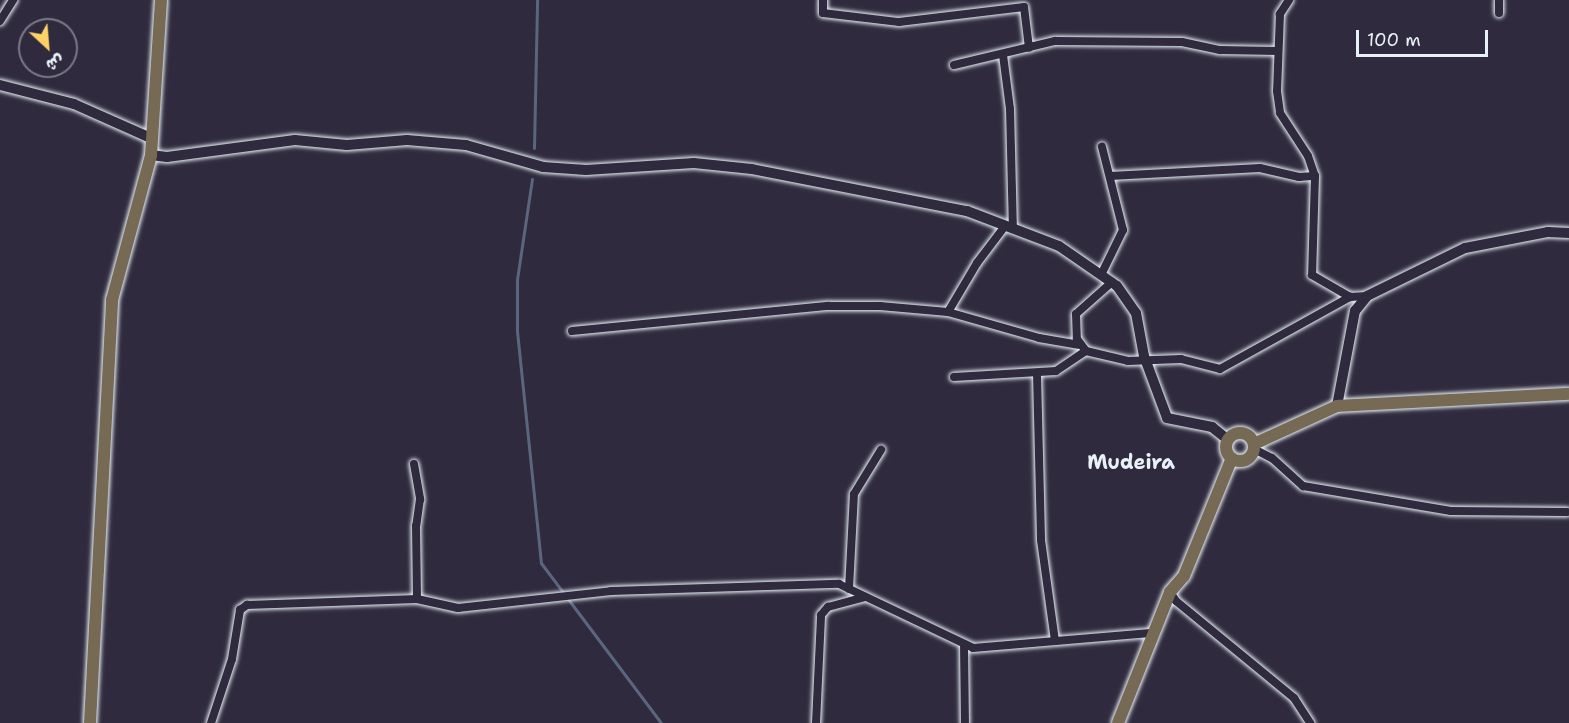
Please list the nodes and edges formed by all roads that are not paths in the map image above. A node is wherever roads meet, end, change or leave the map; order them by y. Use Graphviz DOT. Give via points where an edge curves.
graph roads {
  1 [pos="13,0"];
  2 [pos="161,0"];
  3 [pos="823,0"];
  4 [pos="1289,0"];
  5 [pos="1499,0"];
  6 [pos="1024,4"];
  7 [pos="1499,13"];
  8 [pos="0,21"];
  9 [pos="1029,48"];
  10 [pos="1276,51"];
  11 [pos="1003,54"];
  12 [pos="954,65"];
  13 [pos="0,85"];
  14 [pos="153,139"];
  15 [pos="1102,147"];
  16 [pos="151,155"];
  17 [pos="1110,176"];
  18 [pos="1315,176"];
  19 [pos="1009,227"];
  20 [pos="1569,232"];
  21 [pos="1101,275"];
  22 [pos="1112,282"];
  23 [pos="1367,296"];
  24 [pos="1350,297"];
  25 [pos="948,312"];
  26 [pos="572,331"];
  27 [pos="1083,348"];
  28 [pos="1145,361"];
  29 [pos="1037,374"];
  30 [pos="954,377"];
  31 [pos="1569,394"];
  32 [pos="1336,406"];
  33 [pos="1228,440"];
  34 [pos="1254,446"];
  35 [pos="881,450"];
  36 [pos="1232,458"];
  37 [pos="414,464"];
  38 [pos="1567,512"];
  39 [pos="849,589"];
  40 [pos="1170,592"];
  41 [pos="865,597"];
  42 [pos="417,599"];
  43 [pos="1153,633"];
  44 [pos="1055,641"];
  45 [pos="964,644"];
  46 [pos="90,723"];
  47 [pos="211,723"];
  48 [pos="816,723"];
  49 [pos="965,723"];
  50 [pos="1118,723"];
  51 [pos="1310,723"];
  1 -- 8 [label="street"];
  2 -- 14 [label="main road"];
  3 -- 6 [label="street" via="823,13 899,22"];
  4 -- 10 [label="street" via="1280,14"];
  5 -- 7 [label="street"];
  6 -- 9 [label="street"];
  9 -- 10 [label="street" via="1055,41 1182,42 1220,50"];
  9 -- 11 [label="street"];
  10 -- 18 [label="street" via="1280,113 1308,156"];
  11 -- 12 [label="street"];
  11 -- 19 [label="street" via="1010,109"];
  13 -- 14 [label="main road" via="74,105"];
  14 -- 16 [label="main road"];
  15 -- 17 [label="street"];
  16 -- 19 [label="main road" via="167,157 215,147 295,140 347,145 406,140 466,145 543,166 586,170 694,163 752,169 968,211"];
  16 -- 46 [label="main road" via="112,300"];
  17 -- 18 [label="street" via="1260,168 1299,177"];
  17 -- 21 [label="street" via="1123,230"];
  18 -- 24 [label="street" via="1312,275"];
  19 -- 21 [label="main road" via="1059,246"];
  19 -- 25 [label="street" via="976,263"];
  20 -- 23 [label="main road" via="1548,232 1465,249"];
  21 -- 22 [label="main road"];
  22 -- 27 [label="street" via="1076,314 1074,327"];
  22 -- 28 [label="main road" via="1136,313"];
  23 -- 24 [label="street"];
  23 -- 32 [label="main road" via="1354,311"];
  24 -- 28 [label="street" via="1220,369 1180,359"];
  25 -- 26 [label="street" via="829,306"];
  25 -- 27 [label="street"];
  27 -- 28 [label="street" via="1101,357"];
  27 -- 29 [label="street" via="1056,371"];
  28 -- 33 [label="main road" via="1167,418 1212,427"];
  29 -- 30 [label="street"];
  29 -- 44 [label="street" via="1041,540"];
  31 -- 32 [label="main road"];
  32 -- 34 [label="main road"];
  33 -- 34 [label="main road" via="1242,433"];
  33 -- 36 [label="main road" via="1226,450"];
  34 -- 36 [label="main road" via="1246,459"];
  34 -- 38 [label="street" via="1303,486 1451,511"];
  35 -- 39 [label="street" via="855,494"];
  36 -- 40 [label="main road" via="1184,576"];
  37 -- 42 [label="street" via="420,499 416,526"];
  39 -- 41 [label="street"];
  39 -- 42 [label="street" via="839,585 611,591 458,608"];
  40 -- 43 [label="main road"];
  40 -- 51 [label="street" via="1294,698"];
  41 -- 45 [label="street"];
  41 -- 48 [label="street" via="828,607 821,615"];
  42 -- 47 [label="street" via="247,605 240,610 232,659"];
  43 -- 44 [label="street"];
  43 -- 50 [label="main road"];
  44 -- 45 [label="street" via="973,648"];
  45 -- 49 [label="street"];
}
